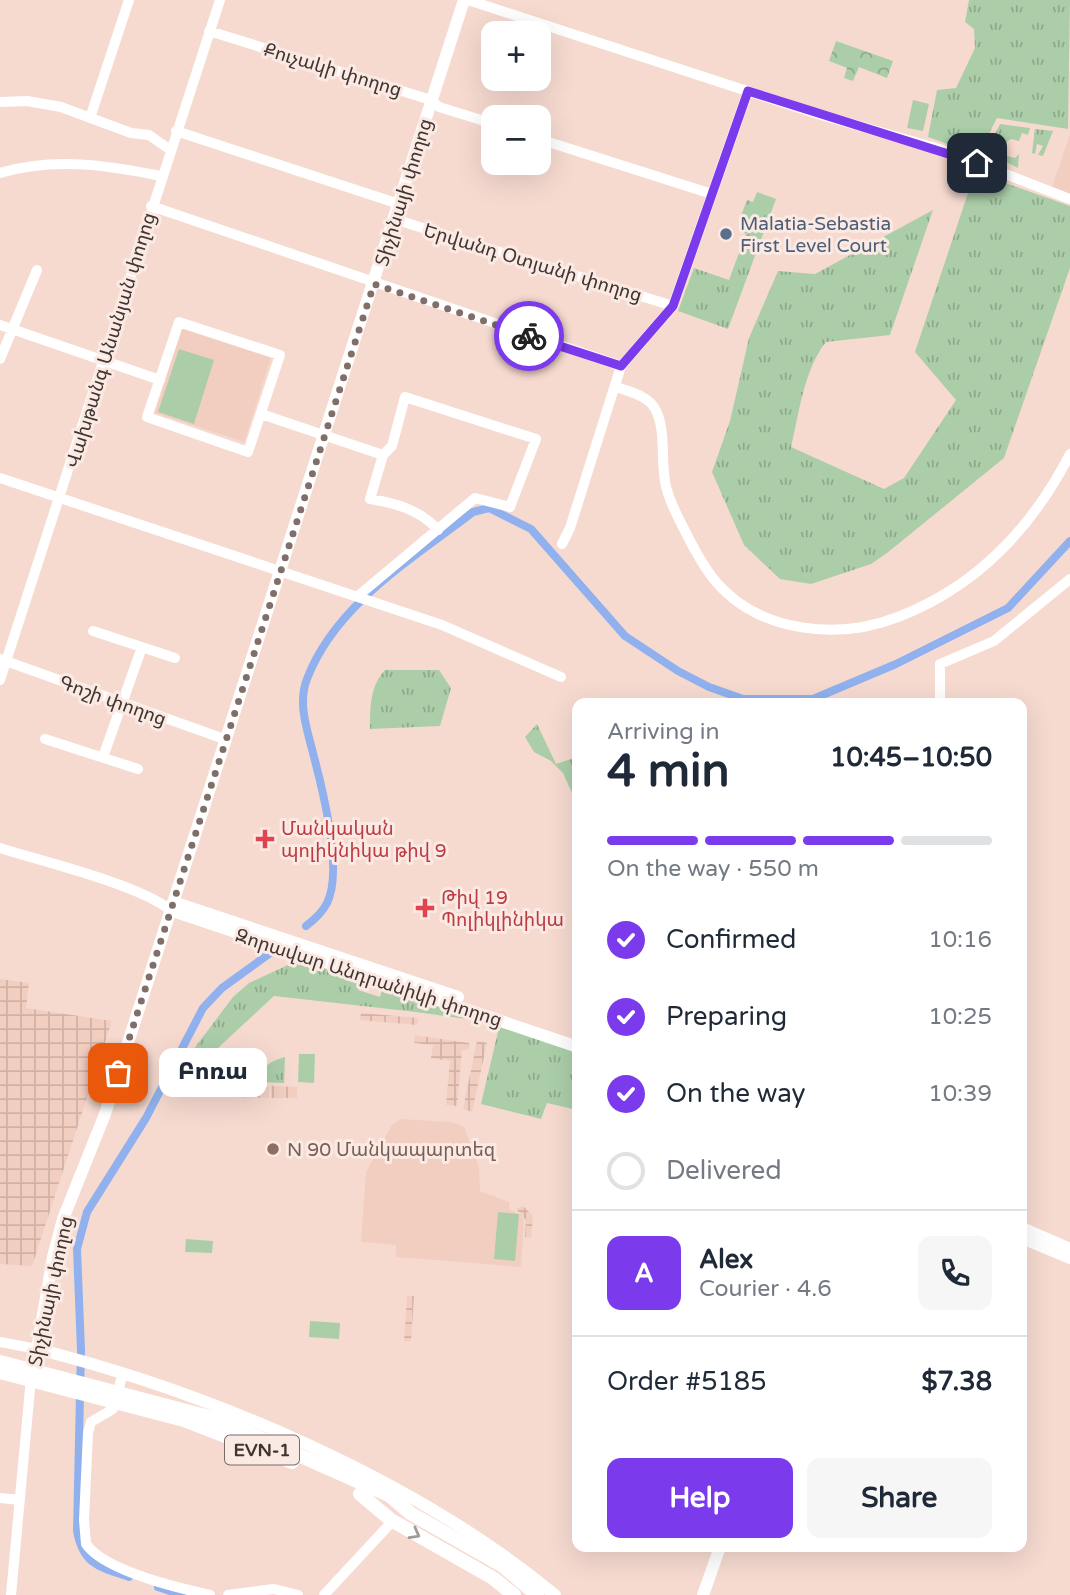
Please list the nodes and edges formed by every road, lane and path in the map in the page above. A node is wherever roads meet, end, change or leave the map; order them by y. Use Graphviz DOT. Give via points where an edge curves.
graph roads {
  1 [pos="129,0"];
  2 [pos="220,0"];
  3 [pos="466,0"];
  4 [pos="209,31"];
  5 [pos="748,91"];
  6 [pos="431,100"];
  7 [pos="0,102"];
  8 [pos="90,118"];
  9 [pos="481,120"];
  10 [pos="176,131"];
  11 [pos="551,143"];
  12 [pos="169,149"];
  13 [pos="0,173"];
  14 [pos="160,176"];
  15 [pos="712,194"];
  16 [pos="1070,199"];
  17 [pos="399,204"];
  18 [pos="151,206"];
  19 [pos="394,219"];
  20 [pos="37,270"];
  21 [pos="374,284"];
  22 [pos="673,306"];
  23 [pos="5,328"];
  24 [pos="0,359"];
  25 [pos="102,360"];
  26 [pos="621,366"];
  27 [pos="160,380"];
  28 [pos="617,387"];
  29 [pos="261,414"];
  30 [pos="324,437"];
  31 [pos="1070,454"];
  32 [pos="383,455"];
  33 [pos="0,478"];
  34 [pos="60,499"];
  35 [pos="438,530"];
  36 [pos="562,544"];
  37 [pos="281,571"];
  38 [pos="1070,579"];
  39 [pos="358,596"];
  40 [pos="93,631"];
  41 [pos="142,647"];
  42 [pos="175,658"];
  43 [pos="3,660"];
  44 [pos="561,677"];
  45 [pos="0,680"];
  46 [pos="940,698"];
  47 [pos="123,703"];
  48 [pos="45,739"];
  49 [pos="227,740"];
  50 [pos="103,757"];
  51 [pos="138,769"];
  52 [pos="0,848"];
  53 [pos="168,905"];
  54 [pos="495,1013"];
  55 [pos="572,1036"];
  56 [pos="572,1045"];
  57 [pos="1027,1230"];
  58 [pos="1027,1240"];
  59 [pos="1070,1249"];
  60 [pos="1070,1258"];
  61 [pos="0,1342"];
  62 [pos="37,1349"];
  63 [pos="0,1362"];
  64 [pos="0,1372"];
  65 [pos="123,1373"];
  66 [pos="135,1400"];
  67 [pos="360,1494"];
  68 [pos="0,1498"];
  69 [pos="403,1499"];
  70 [pos="20,1500"];
  71 [pos="388,1526"];
  72 [pos="716,1552"];
  73 [pos="509,1592"];
  74 [pos="11,1595"];
  75 [pos="211,1595"];
  76 [pos="228,1595"];
  77 [pos="298,1595"];
  78 [pos="324,1595"];
  79 [pos="537,1595"];
  80 [pos="555,1595"];
  81 [pos="701,1595"];
  1 -- 8 [label="street"];
  2 -- 4 [label="street, Վախթանգ Անանյան փողոց"];
  3 -- 5 [label="street"];
  3 -- 6 [label="main road, Տիչինայի փողոց"];
  4 -- 6 [label="street, Քուչակի փողոց"];
  4 -- 10 [label="street, Վախթանգ Անանյան փողոց"];
  5 -- 15 [label="street, Երվանդ Օտյանի փողոց"];
  5 -- 16 [label="street" via="943,150"];
  6 -- 9 [label="street, Քուչակի փողոց" via="439,107"];
  6 -- 17 [label="main road, Տիչինայի փողոց"];
  7 -- 8 [label="street" via="61,107"];
  8 -- 12 [label="street" via="149,135"];
  10 -- 12 [label="street, Վախթանգ Անանյան փողոց"];
  10 -- 17 [label="street"];
  11 -- 15 [label="street"];
  12 -- 14 [label="street, Վախթանգ Անանյան փողոց"];
  13 -- 14 [label="street" via="29,165 101,164"];
  14 -- 18 [label="street, Վախթանգ Անանյան փողոց"];
  15 -- 22 [label="street, Երվանդ Օտյանի փողոց"];
  17 -- 19 [label="main road, Տիչինայի փողոց"];
  18 -- 21 [label="street"];
  18 -- 25 [label="street, Վախթանգ Անանյան փողոց"];
  19 -- 21 [label="main road, Տիչինայի փողոց"];
  19 -- 22 [label="street, Երվանդ Օտյանի փողոց"];
  20 -- 23 [label="street"];
  21 -- 26 [label="street"];
  21 -- 30 [label="main road, Տիչինայի փողոց"];
  22 -- 26 [label="street, Երվանդ Օտյանի փողոց"];
  23 -- 24 [label="street"];
  23 -- 25 [label="street"];
  25 -- 27 [label="street"];
  25 -- 34 [label="street, Վախթանգ Անանյան փողոց"];
  26 -- 28 [label="street"];
  27 -- 29 [label="street" via="149,419 234,448 250,450"];
  27 -- 29 [label="street" via="179,322 278,353"];
  28 -- 31 [label="street" via="645,398 659,417 667,489 701,561 717,583 752,611 824,631 877,625 922,608 961,586 997,554 1038,506"];
  28 -- 36 [label="street"];
  29 -- 30 [label="street"];
  30 -- 32 [label="street"];
  30 -- 37 [label="main road, Տիչինայի փողոց"];
  32 -- 35 [label="street" via="370,499 405,507 427,518"];
  32 -- 35 [label="street" via="392,446 405,397 536,439 510,507 475,498"];
  33 -- 34 [label="street"];
  34 -- 37 [label="street"];
  34 -- 43 [label="street, Վախթանգ Անանյան փողոց"];
  35 -- 39 [label="street"];
  37 -- 39 [label="street"];
  37 -- 49 [label="main road, Տիչինայի փողոց"];
  38 -- 46 [label="street" via="994,641 940,664"];
  39 -- 44 [label="street" via="443,625"];
  40 -- 41 [label="street"];
  41 -- 42 [label="street"];
  41 -- 47 [label="street"];
  43 -- 45 [label="street, Վախթանգ Անանյան փողոց"];
  43 -- 47 [label="street, Գոշի փողոց"];
  47 -- 49 [label="street, Գոշի փողոց"];
  47 -- 50 [label="street"];
  48 -- 50 [label="street"];
  49 -- 53 [label="main road, Տիչինայի փողոց"];
  50 -- 51 [label="street"];
  52 -- 53 [label="street"];
  53 -- 54 [label="main road, Զորավար Անդրանիկի փողոց"];
  53 -- 62 [label="main road, Տիչինայի փողոց" via="102,1122 63,1219"];
  54 -- 55 [label="main road, Զորավար Անդրանիկի փողոց"];
  54 -- 56 [label="main road, Զորավար Անդրանիկի փողոց"];
  57 -- 59 [label="main road"];
  58 -- 60 [label="main road"];
  61 -- 62 [label="street"];
  62 -- 65 [label="main road"];
  62 -- 70 [label="street, Տիչինայի փողոց"];
  63 -- 66 [label="highway, EVN-1"];
  64 -- 66 [label="highway, EVN-1"];
  65 -- 69 [label="main road" via="276,1432"];
  65 -- 75 [label="street" via="113,1409 91,1422 88,1433 86,1544 108,1562"];
  66 -- 67 [label="highway, EVN-1"];
  66 -- 69 [label="highway, EVN-1" via="217,1419"];
  67 -- 69 [label="highway, EVN-1"];
  67 -- 73 [label="highway, one-way" via="391,1520 494,1578"];
  68 -- 70 [label="street"];
  69 -- 79 [label="highway" via="410,1513 503,1566"];
  69 -- 80 [label="main road, EVN-1" via="510,1558"];
  70 -- 74 [label="street, Տիչինայի փողոց"];
  71 -- 78 [label="street"];
  72 -- 81 [label="main road"];
  76 -- 77 [label="street" via="274,1589"];
}
